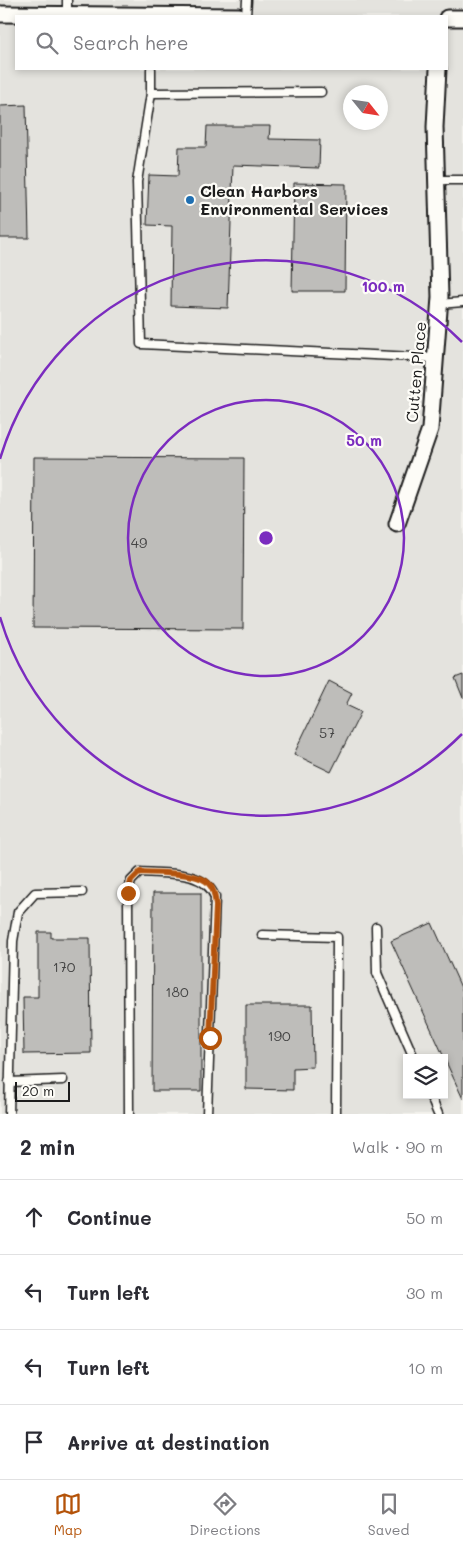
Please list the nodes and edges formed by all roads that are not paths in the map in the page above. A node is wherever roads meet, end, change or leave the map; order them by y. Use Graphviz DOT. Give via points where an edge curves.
graph roads {
  1 [pos="247,0"];
  2 [pos="67,7"];
  3 [pos="0,14"];
  4 [pos="141,15"];
  5 [pos="246,15"];
  6 [pos="448,18"];
  7 [pos="463,18"];
  8 [pos="151,70"];
  9 [pos="438,70"];
  10 [pos="322,92"];
  11 [pos="151,93"];
  12 [pos="436,180"];
  13 [pos="463,180"];
  14 [pos="463,302"];
  15 [pos="440,304"];
  16 [pos="435,358"];
  17 [pos="397,524"];
  18 [pos="82,892"];
  19 [pos="376,928"];
  20 [pos="262,935"];
  21 [pos="412,1054"];
  22 [pos="63,1080"];
  23 [pos="9,1082"];
  24 [pos="432,1099"];
  25 [pos="9,1114"];
  26 [pos="129,1114"];
  27 [pos="207,1114"];
  28 [pos="336,1114"];
  29 [pos="438,1114"];
  1 -- 5 [label="lane"];
  2 -- 3 [label="street"];
  2 -- 4 [label="street"];
  6 -- 7 [label="street"];
  8 -- 11 [label="lane"];
  9 -- 12 [label="street, Cutten Place" via="434,127"];
  10 -- 11 [label="lane"];
  11 -- 16 [label="lane" via="137,182 141,344"];
  12 -- 13 [label="lane"];
  12 -- 15 [label="street, Cutten Place"];
  14 -- 15 [label="lane"];
  15 -- 16 [label="street, Cutten Place"];
  16 -- 17 [label="street, Cutten Place" via="430,429"];
  18 -- 23 [label="lane" via="35,893 18,912 13,941"];
  19 -- 21 [label="lane" via="377,973"];
  20 -- 28 [label="lane" via="337,937"];
  22 -- 23 [label="lane"];
  23 -- 25 [label="lane"];
  24 -- 29 [label="lane"];
  26 -- 27 [label="lane" via="128,893 131,881 140,872 201,879 212,888 215,896"];
}
